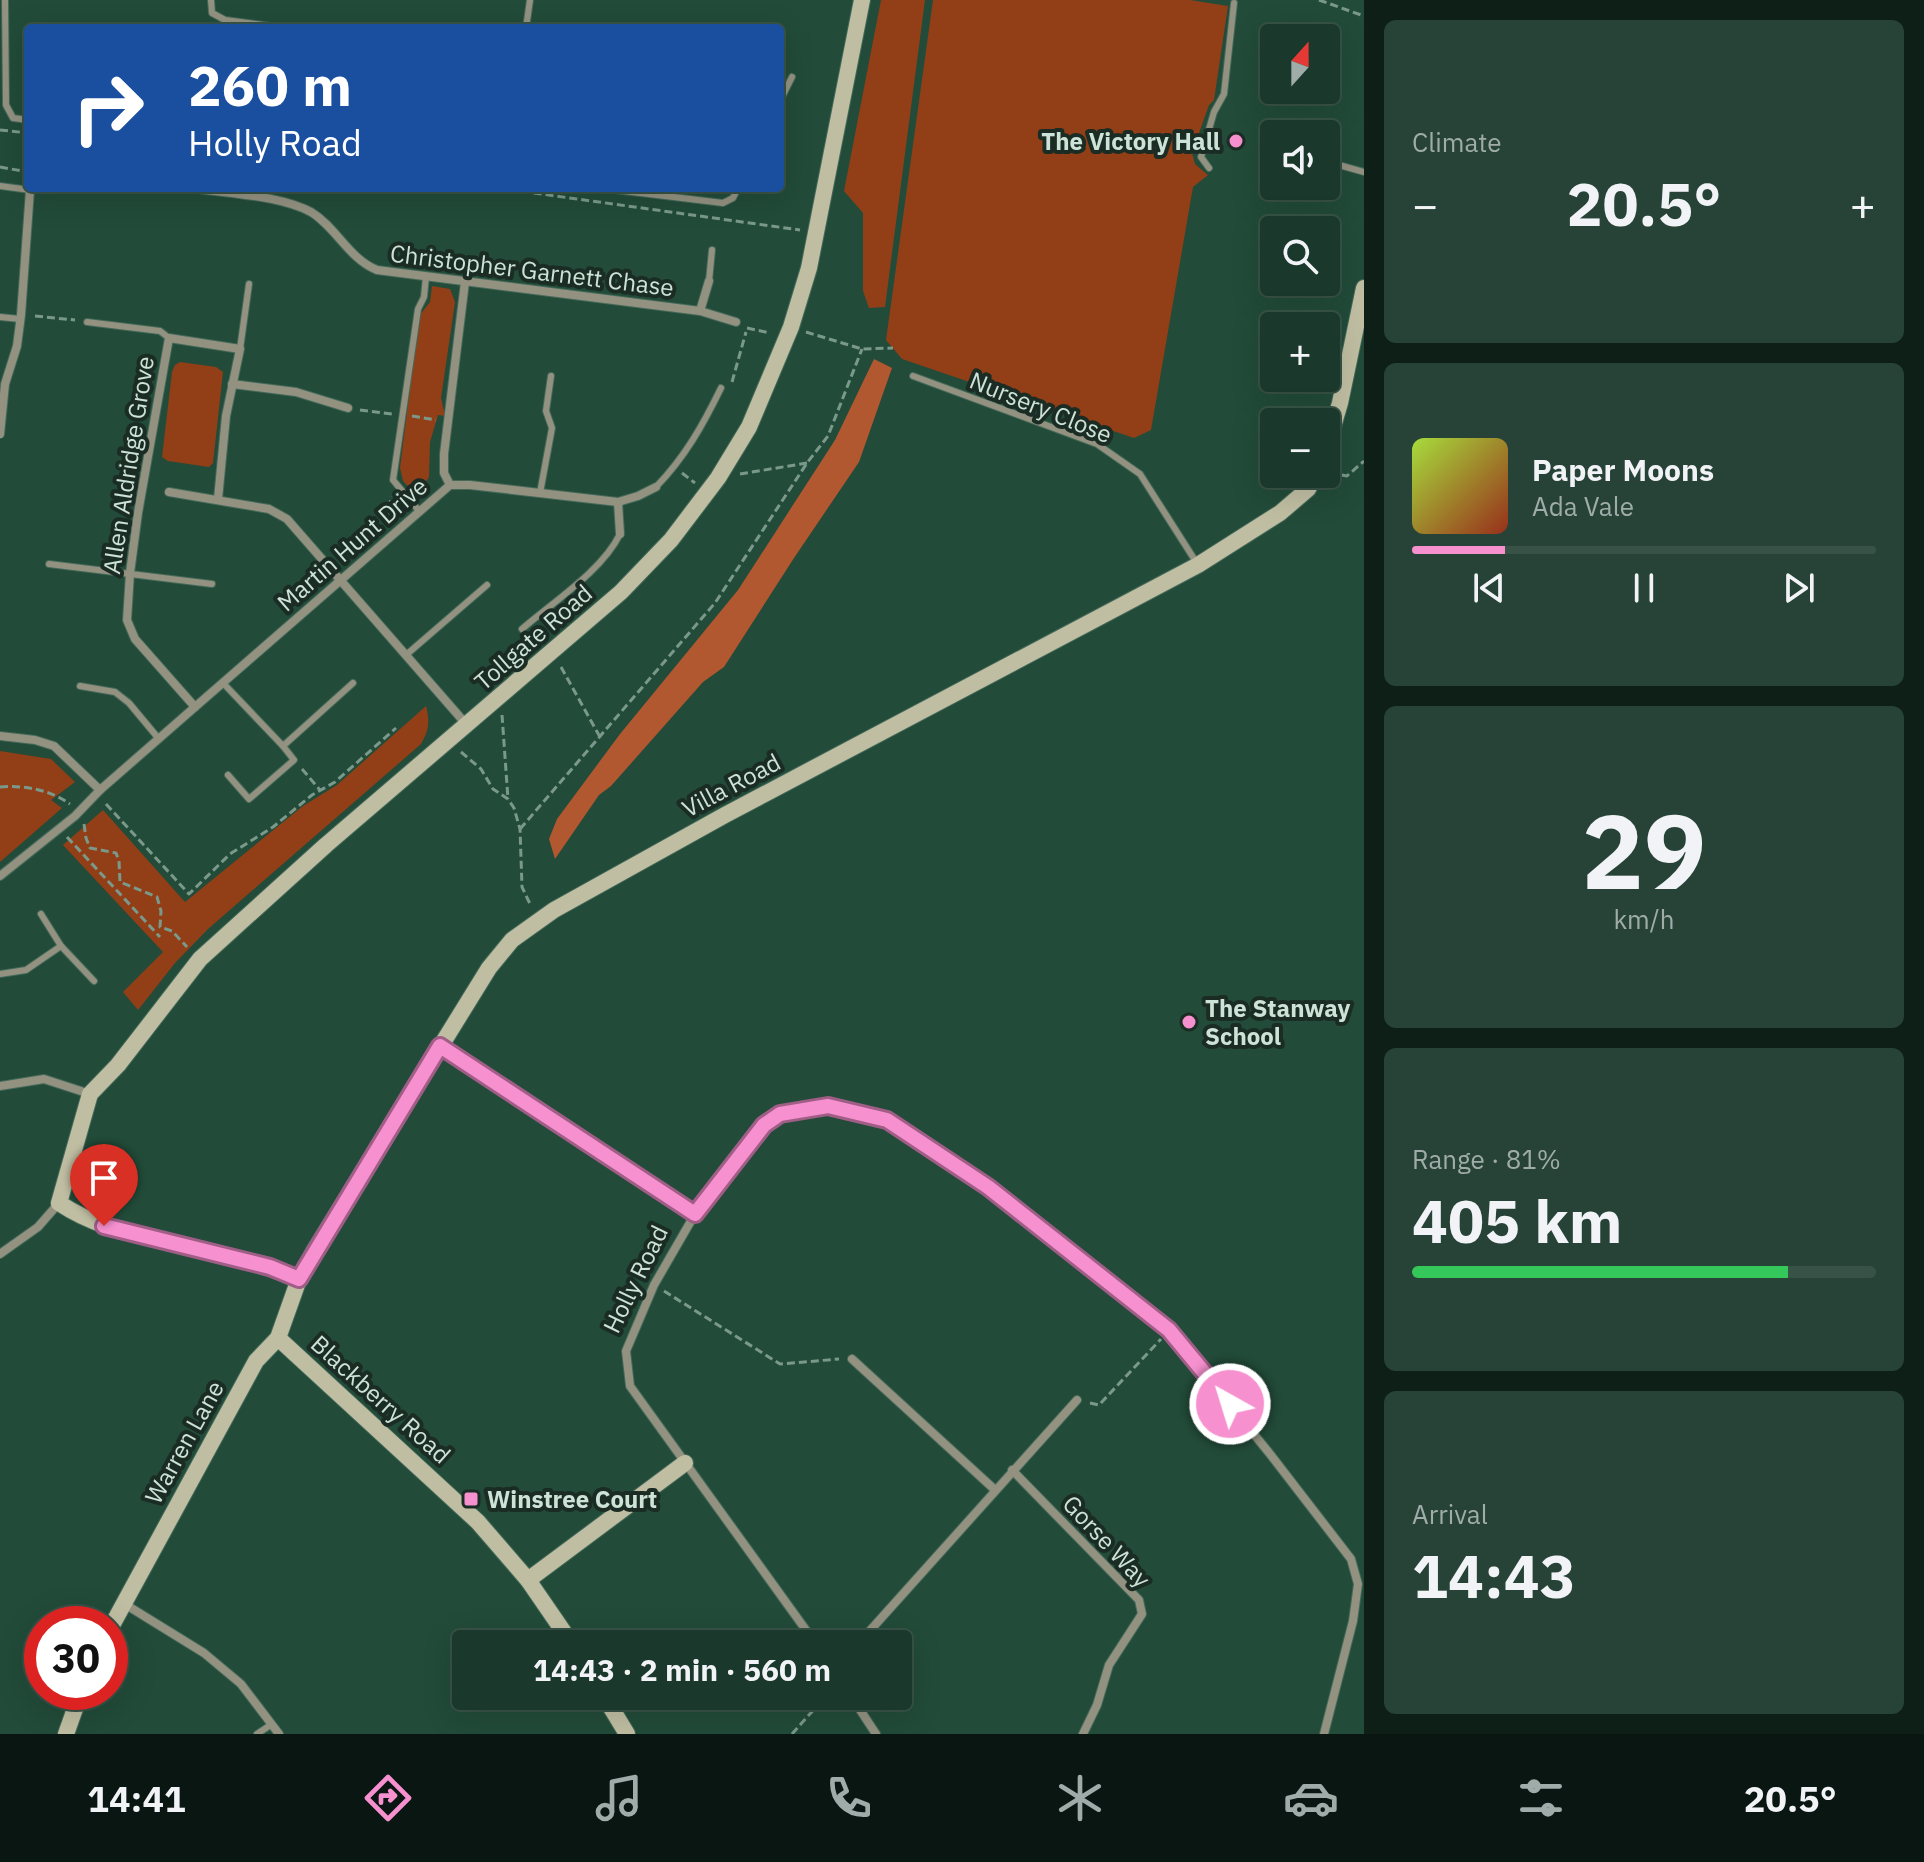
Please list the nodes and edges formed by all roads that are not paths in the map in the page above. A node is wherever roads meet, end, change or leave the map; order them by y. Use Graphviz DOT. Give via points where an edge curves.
graph roads {
  1 [pos="5,0"];
  2 [pos="211,0"];
  3 [pos="530,0"];
  4 [pos="862,0"];
  5 [pos="1234,3"];
  6 [pos="255,24"];
  7 [pos="527,24"];
  8 [pos="792,77"];
  9 [pos="784,93"];
  10 [pos="24,119"];
  11 [pos="1340,165"];
  12 [pos="1209,168"];
  13 [pos="1364,172"];
  14 [pos="0,186"];
  15 [pos="24,188"];
  16 [pos="31,192"];
  17 [pos="217,192"];
  18 [pos="632,192"];
  19 [pos="736,192"];
  20 [pos="712,250"];
  21 [pos="426,276"];
  22 [pos="709,281"];
  23 [pos="465,282"];
  24 [pos="249,284"];
  25 [pos="1364,288"];
  26 [pos="700,311"];
  27 [pos="0,317"];
  28 [pos="21,317"];
  29 [pos="87,322"];
  30 [pos="736,322"];
  31 [pos="169,338"];
  32 [pos="240,349"];
  33 [pos="551,376"];
  34 [pos="913,376"];
  35 [pos="232,384"];
  36 [pos="721,388"];
  37 [pos="348,408"];
  38 [pos="1339,408"];
  39 [pos="0,434"];
  40 [pos="450,485"];
  41 [pos="656,487"];
  42 [pos="1309,488"];
  43 [pos="169,492"];
  44 [pos="540,493"];
  45 [pos="218,499"];
  46 [pos="618,502"];
  47 [pos="420,512"];
  48 [pos="620,534"];
  49 [pos="49,564"];
  50 [pos="1198,565"];
  51 [pos="130,573"];
  52 [pos="340,582"];
  53 [pos="212,584"];
  54 [pos="487,585"];
  55 [pos="522,629"];
  56 [pos="406,655"];
  57 [pos="223,683"];
  58 [pos="353,683"];
  59 [pos="80,686"];
  60 [pos="195,707"];
  61 [pos="467,724"];
  62 [pos="0,736"];
  63 [pos="159,739"];
  64 [pos="283,746"];
  65 [pos="228,775"];
  66 [pos="98,792"];
  67 [pos="0,876"];
  68 [pos="41,914"];
  69 [pos="61,946"];
  70 [pos="0,974"];
  71 [pos="94,981"];
  72 [pos="440,1046"];
  73 [pos="0,1086"];
  74 [pos="90,1094"];
  75 [pos="59,1203"];
  76 [pos="695,1214"];
  77 [pos="0,1254"];
  78 [pos="299,1279"];
  79 [pos="278,1338"];
  80 [pos="852,1359"];
  81 [pos="1077,1400"];
  82 [pos="685,1463"];
  83 [pos="1012,1470"];
  84 [pos="994,1489"];
  85 [pos="528,1580"];
  86 [pos="123,1603"];
  87 [pos="122,1606"];
  88 [pos="562,1630"];
  89 [pos="806,1630"];
  90 [pos="870,1630"];
  91 [pos="75,1710"];
  92 [pos="612,1710"];
  93 [pos="860,1710"];
  94 [pos="272,1724"];
  95 [pos="626,1733"];
  96 [pos="66,1734"];
  97 [pos="257,1734"];
  98 [pos="279,1734"];
  99 [pos="876,1734"];
  100 [pos="1083,1734"];
  101 [pos="1324,1734"];
  1 -- 10 [label="lane" via="6,105 13,118"];
  2 -- 6 [label="lane" via="212,13"];
  3 -- 7 [label="lane"];
  4 -- 61 [label="street, Tollgate Road" via="809,268 754,416 718,478 646,568"];
  5 -- 12 [label="lane" via="1224,94 1201,157"];
  8 -- 9 [label="lane"];
  11 -- 13 [label="lane"];
  14 -- 15 [label="lane"];
  16 -- 28 [label="street"];
  17 -- 21 [label="street, Christopher Garnett Chase" via="293,205 313,214 365,266"];
  18 -- 19 [label="lane" via="723,203"];
  20 -- 22 [label="lane"];
  21 -- 23 [label="street, Christopher Garnett Chase"];
  21 -- 47 [label="lane" via="393,480"];
  22 -- 26 [label="street, Christopher Garnett Chase"];
  23 -- 26 [label="street, Christopher Garnett Chase"];
  23 -- 40 [label="street" via="444,454"];
  24 -- 32 [label="lane"];
  25 -- 38 [label="street"];
  26 -- 30 [label="street, Christopher Garnett Chase"];
  27 -- 28 [label="lane"];
  28 -- 39 [label="street"];
  29 -- 31 [label="lane" via="160,331"];
  31 -- 32 [label="street, Allen Aldridge Grove"];
  31 -- 51 [label="street, Allen Aldridge Grove"];
  32 -- 35 [label="street"];
  33 -- 44 [label="lane" via="546,411 552,428"];
  34 -- 50 [label="lane, Nursery Close" via="1097,444 1140,474"];
  35 -- 37 [label="street" via="296,392"];
  35 -- 45 [label="street"];
  36 -- 41 [label="lane" via="689,448"];
  40 -- 44 [label="street, Martin Hunt Drive"];
  40 -- 47 [label="street, Martin Hunt Drive"];
  41 -- 46 [label="street, Martin Hunt Drive"];
  42 -- 50 [label="street, Villa Road" via="1280,513"];
  43 -- 45 [label="street"];
  44 -- 46 [label="street, Martin Hunt Drive"];
  45 -- 52 [label="street" via="269,509 287,519"];
  46 -- 48 [label="street"];
  47 -- 52 [label="street, Martin Hunt Drive"];
  48 -- 55 [label="lane" via="598,564"];
  49 -- 51 [label="lane"];
  50 -- 72 [label="street, Villa Road" via="538,920 489,968"];
  51 -- 53 [label="lane"];
  51 -- 60 [label="street, Allen Aldridge Grove" via="127,620 135,639"];
  52 -- 56 [label="street"];
  52 -- 57 [label="street, Martin Hunt Drive"];
  54 -- 56 [label="lane"];
  56 -- 61 [label="street"];
  57 -- 60 [label="street, Martin Hunt Drive"];
  57 -- 64 [label="lane"];
  58 -- 64 [label="lane"];
  59 -- 63 [label="lane" via="115,692"];
  60 -- 63 [label="street, Martin Hunt Drive"];
  61 -- 74 [label="street, Tollgate Road" via="200,959"];
  62 -- 66 [label="street" via="54,746"];
  63 -- 66 [label="street, Martin Hunt Drive"];
  64 -- 65 [label="lane" via="294,760 249,799"];
  66 -- 67 [label="street, Martin Hunt Drive"];
  68 -- 69 [label="lane"];
  69 -- 70 [label="lane" via="26,970"];
  69 -- 71 [label="lane"];
  72 -- 76 [label="street, Holly Road"];
  72 -- 78 [label="street, Villa Road"];
  73 -- 74 [label="street" via="44,1079"];
  74 -- 75 [label="street, Tollgate Road"];
  75 -- 77 [label="street" via="38,1227"];
  75 -- 78 [label="street" via="83,1219 111,1228"];
  76 -- 82 [label="street, Holly Road" via="654,1285 626,1351 630,1386"];
  76 -- 101 [label="street" via="764,1125 780,1114 828,1106 887,1120 988,1187 1169,1330 1351,1559 1356,1597"];
  78 -- 79 [label="street, Warren Lane"];
  79 -- 85 [label="street, Blackberry Road" via="454,1497"];
  79 -- 86 [label="street, Warren Lane" via="256,1361"];
  80 -- 84 [label="street"];
  81 -- 83 [label="street"];
  82 -- 85 [label="street"];
  82 -- 89 [label="street, Holly Road"];
  83 -- 84 [label="street"];
  83 -- 100 [label="street, Gorse Way" via="1139,1600 1142,1614 1109,1665"];
  84 -- 90 [label="street"];
  85 -- 88 [label="street, Blackberry Road"];
  86 -- 87 [label="street, Warren Lane"];
  86 -- 94 [label="street" via="204,1653 241,1684"];
  91 -- 96 [label="street"];
  92 -- 95 [label="street"];
  93 -- 99 [label="street"];
  94 -- 97 [label="lane"];
  94 -- 98 [label="street"];
}
